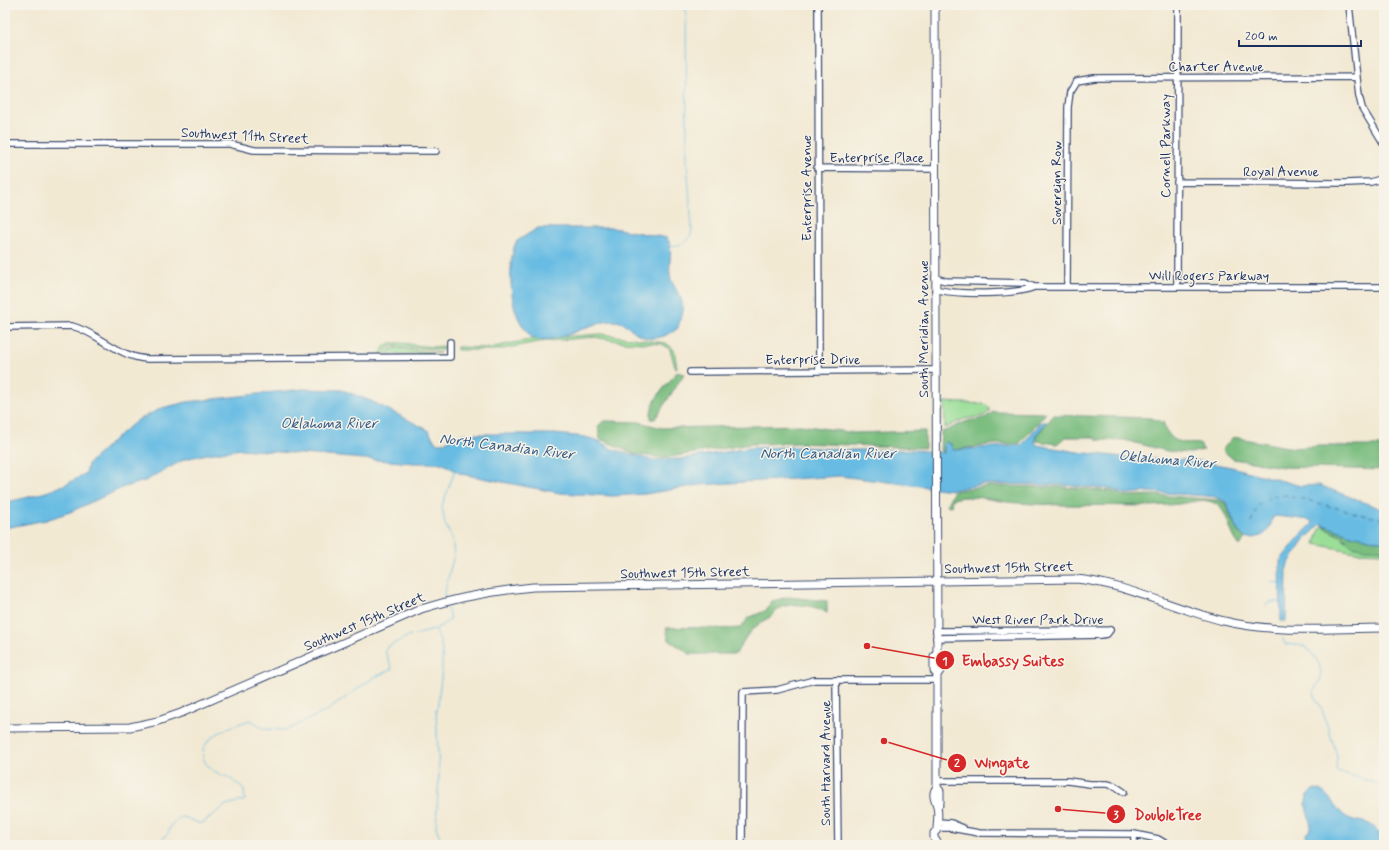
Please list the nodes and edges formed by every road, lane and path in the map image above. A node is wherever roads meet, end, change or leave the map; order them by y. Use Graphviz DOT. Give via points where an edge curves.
graph roads {
  1 [pos="818,5"];
  2 [pos="935,5"];
  3 [pos="1178,5"];
  4 [pos="1349,5"];
  5 [pos="1356,77"];
  6 [pos="1178,79"];
  7 [pos="1077,81"];
  8 [pos="5,144"];
  9 [pos="1384,144"];
  10 [pos="436,151"];
  11 [pos="817,168"];
  12 [pos="936,169"];
  13 [pos="1384,178"];
  14 [pos="1177,182"];
  15 [pos="935,278"];
  16 [pos="981,282"];
  17 [pos="997,282"];
  18 [pos="1034,287"];
  19 [pos="1067,287"];
  20 [pos="1177,287"];
  21 [pos="1384,287"];
  22 [pos="935,289"];
  23 [pos="981,292"];
  24 [pos="997,292"];
  25 [pos="5,327"];
  26 [pos="450,342"];
  27 [pos="819,370"];
  28 [pos="936,370"];
  29 [pos="690,372"];
  30 [pos="936,581"];
  31 [pos="1384,628"];
  32 [pos="968,631"];
  33 [pos="1048,633"];
  34 [pos="936,634"];
  35 [pos="990,634"];
  36 [pos="968,637"];
  37 [pos="937,678"];
  38 [pos="836,681"];
  39 [pos="5,728"];
  40 [pos="937,784"];
  41 [pos="1124,792"];
  42 [pos="937,827"];
  43 [pos="1134,834"];
  44 [pos="937,843"];
  45 [pos="742,845"];
  46 [pos="838,845"];
  47 [pos="1134,845"];
  48 [pos="1168,845"];
  1 -- 11 [label="street, Enterprise Avenue"];
  2 -- 12 [label="main road, South Meridian Avenue"];
  3 -- 6 [label="street, Cornell Parkway"];
  4 -- 5 [label="street"];
  5 -- 6 [label="street, Charter Avenue"];
  5 -- 9 [label="street" via="1362,108"];
  6 -- 7 [label="street, Charter Avenue" via="1094,78"];
  6 -- 14 [label="street, Cornell Parkway"];
  7 -- 19 [label="street, Sovereign Row" via="1070,92 1068,107"];
  8 -- 10 [label="street, Southwest 11th Street" via="230,144 254,150"];
  11 -- 12 [label="street, Enterprise Place"];
  11 -- 27 [label="street, Enterprise Avenue"];
  12 -- 15 [label="main road, South Meridian Avenue"];
  13 -- 14 [label="street, Royal Avenue" via="1371,182 1348,183"];
  14 -- 20 [label="street, Cornell Parkway"];
  15 -- 16 [label="street, Will Rogers Parkway" via="946,282"];
  15 -- 22 [label="main road, South Meridian Avenue"];
  16 -- 17 [label="street, Will Rogers Parkway"];
  16 -- 23 [label="street"];
  17 -- 18 [label="street, Will Rogers Parkway" via="1025,283"];
  17 -- 24 [label="street"];
  18 -- 19 [label="street, Will Rogers Parkway"];
  18 -- 24 [label="street, Will Rogers Parkway"];
  19 -- 20 [label="street, Will Rogers Parkway"];
  20 -- 21 [label="street, Will Rogers Parkway"];
  22 -- 23 [label="street, Will Rogers Parkway" via="946,292"];
  22 -- 28 [label="main road, South Meridian Avenue"];
  23 -- 24 [label="street, Will Rogers Parkway"];
  25 -- 26 [label="street" via="72,326 82,329 126,355 147,359 450,357"];
  27 -- 28 [label="street, Enterprise Drive"];
  27 -- 29 [label="street, Enterprise Drive"];
  28 -- 30 [label="main road, South Meridian Avenue"];
  30 -- 31 [label="main road, Southwest 15th Street" via="1056,578 1094,580 1208,616 1249,626"];
  30 -- 34 [label="main road, South Meridian Avenue"];
  30 -- 39 [label="main road, Southwest 15th Street" via="533,587 489,592 421,609 158,721 130,726"];
  32 -- 34 [label="street, West River Park Drive"];
  32 -- 35 [label="street, West River Park Drive"];
  32 -- 36 [label="street"];
  33 -- 33 [label="street, West River Park Drive" via="1101,635 1107,634 1110,630"];
  33 -- 35 [label="street, West River Park Drive"];
  34 -- 36 [label="street, West River Park Drive"];
  34 -- 37 [label="main road, South Meridian Avenue" via="934,671"];
  35 -- 36 [label="street, West River Park Drive"];
  37 -- 38 [label="street"];
  37 -- 40 [label="main road, South Meridian Avenue"];
  38 -- 45 [label="street" via="808,681 777,690 743,692"];
  38 -- 46 [label="street, South Harvard Avenue"];
  40 -- 41 [label="street" via="1068,781 1107,784"];
  40 -- 42 [label="main road, South Meridian Avenue" via="934,790"];
  42 -- 43 [label="street" via="970,832"];
  42 -- 44 [label="main road, South Meridian Avenue" via="934,833"];
  43 -- 47 [label="street"];
  43 -- 48 [label="street" via="1158,839"];
}
